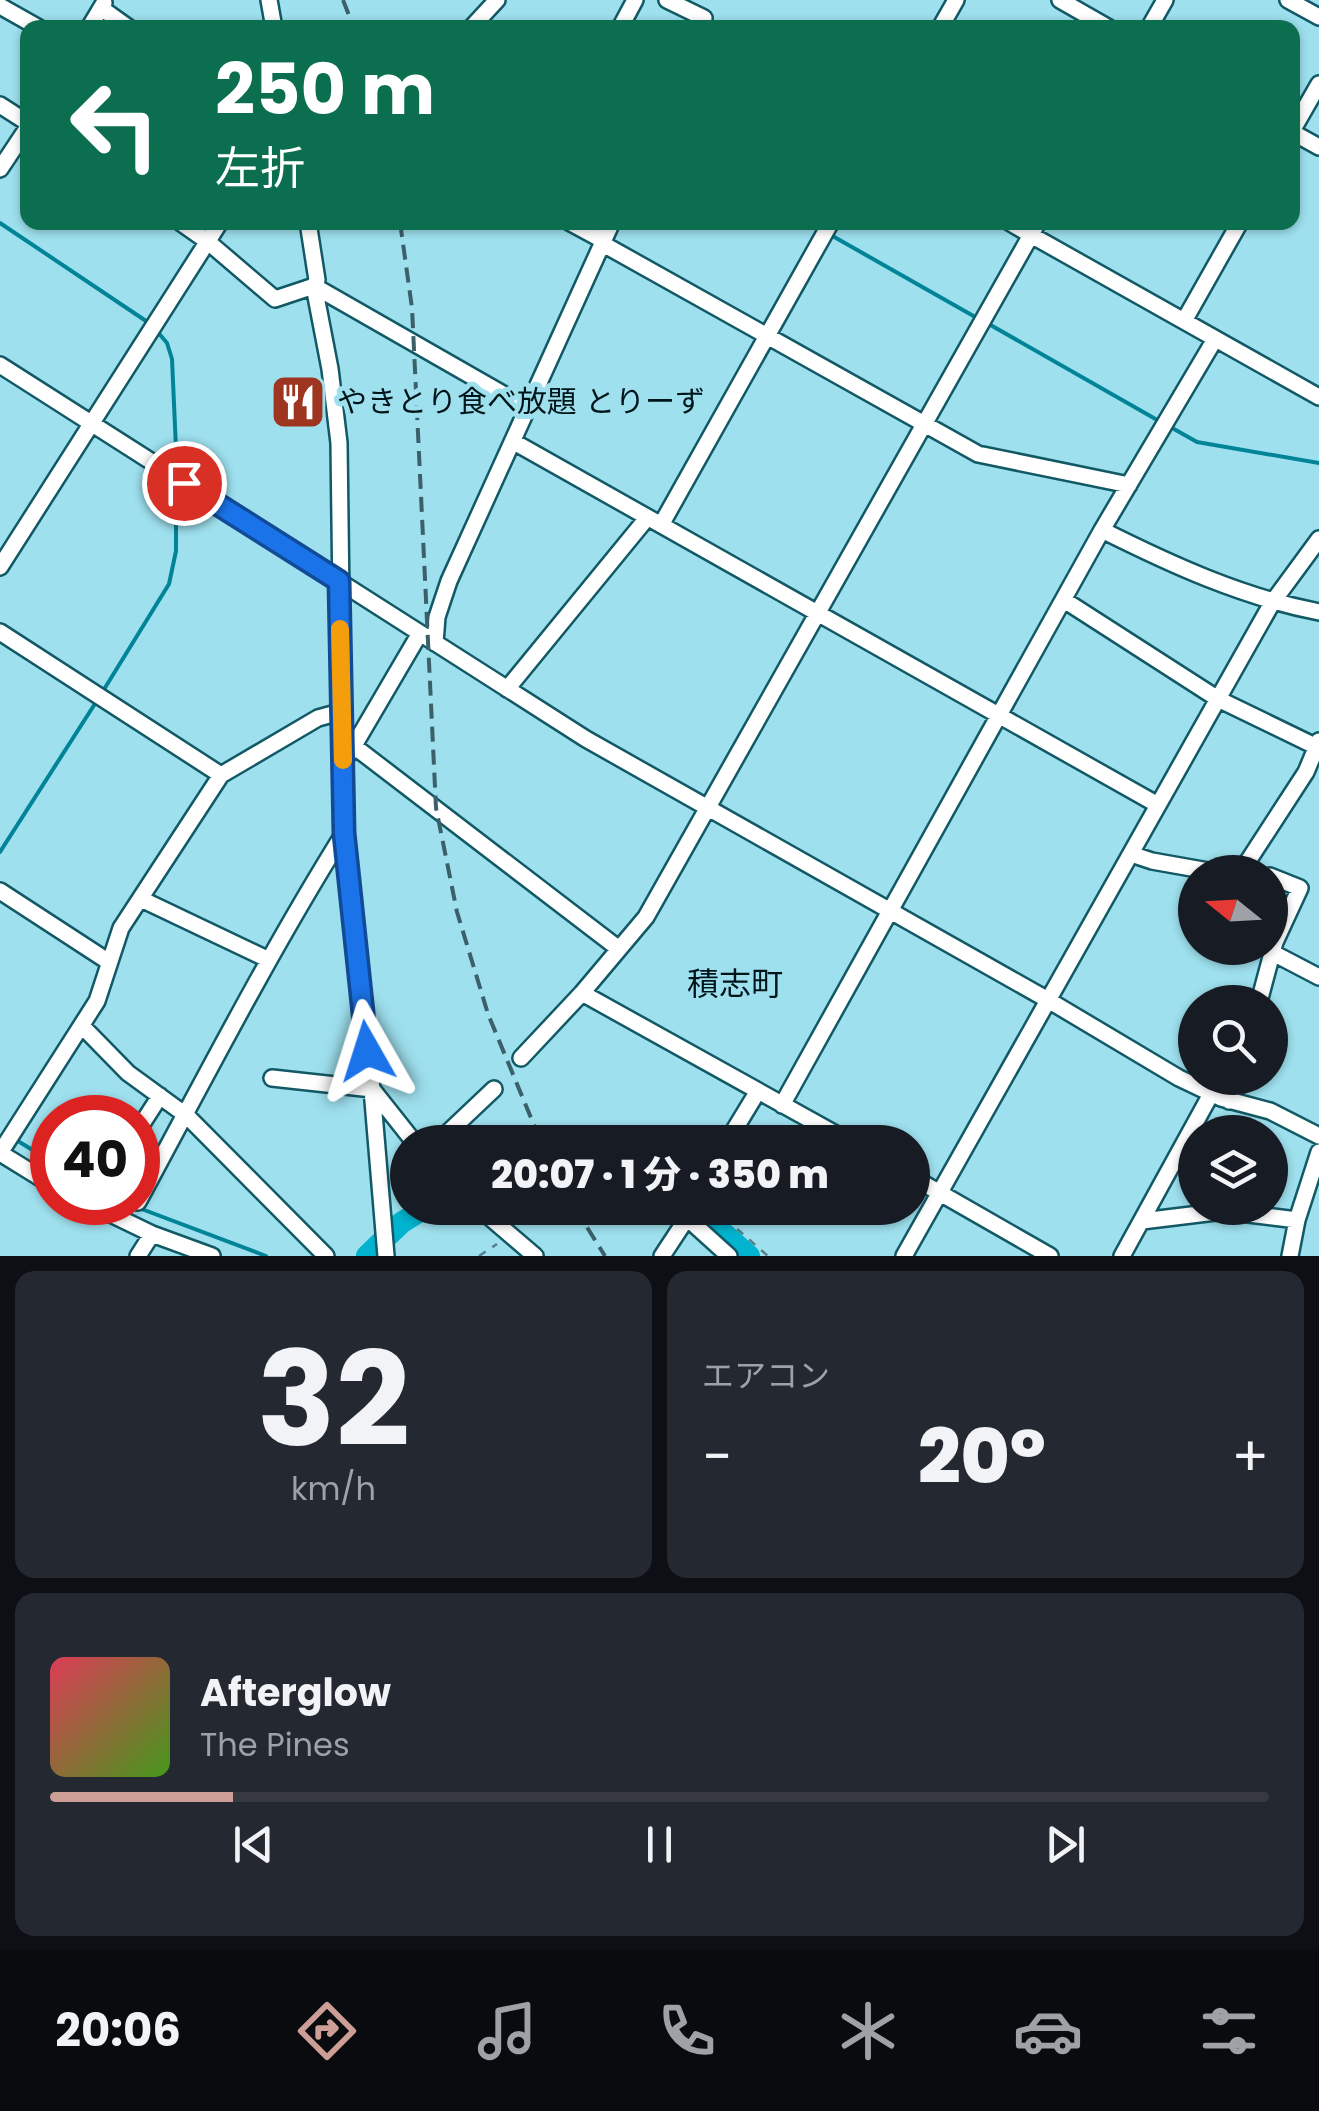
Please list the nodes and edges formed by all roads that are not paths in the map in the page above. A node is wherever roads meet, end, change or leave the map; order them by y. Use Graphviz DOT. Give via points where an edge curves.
graph roads {
  1 [pos="497,0"];
  2 [pos="667,0"];
  3 [pos="1060,0"];
  4 [pos="1288,0"];
  5 [pos="1080,5"];
  6 [pos="0,6"];
  7 [pos="1319,17"];
  8 [pos="25,20"];
  9 [pos="478,20"];
  10 [pos="697,20"];
  11 [pos="1319,84"];
  12 [pos="1300,117"];
  13 [pos="20,138"];
  14 [pos="0,169"];
  15 [pos="191,230"];
  16 [pos="215,230"];
  17 [pos="309,230"];
  18 [pos="583,230"];
  19 [pos="608,230"];
  20 [pos="826,230"];
  21 [pos="1033,230"];
  22 [pos="1036,230"];
  23 [pos="1235,230"];
  24 [pos="207,241"];
  25 [pos="603,242"];
  26 [pos="314,286"];
  27 [pos="1184,321"];
  28 [pos="767,336"];
  29 [pos="1215,338"];
  30 [pos="0,365"];
  31 [pos="1319,396"];
  32 [pos="529,409"];
  33 [pos="924,424"];
  34 [pos="90,425"];
  35 [pos="514,442"];
  36 [pos="1129,485"];
  37 [pos="654,521"];
  38 [pos="1102,530"];
  39 [pos="1319,539"];
  40 [pos="0,567"];
  41 [pos="339,581"];
  42 [pos="1064,600"];
  43 [pos="1272,603"];
  44 [pos="1319,612"];
  45 [pos="818,613"];
  46 [pos="0,632"];
  47 [pos="420,633"];
  48 [pos="436,643"];
  49 [pos="507,689"];
  50 [pos="1218,700"];
  51 [pos="340,712"];
  52 [pos="999,714"];
  53 [pos="1318,744"];
  54 [pos="355,747"];
  55 [pos="344,761"];
  56 [pos="221,775"];
  57 [pos="1313,775"];
  58 [pos="1158,805"];
  59 [pos="708,807"];
  60 [pos="344,833"];
  61 [pos="1131,854"];
  62 [pos="1260,855"];
  63 [pos="1178,866"];
  64 [pos="1288,883"];
  65 [pos="0,890"];
  66 [pos="141,899"];
  67 [pos="891,911"];
  68 [pos="1288,915"];
  69 [pos="620,949"];
  70 [pos="267,960"];
  71 [pos="1288,961"];
  72 [pos="110,962"];
  73 [pos="1319,976"];
  74 [pos="582,993"];
  75 [pos="1048,1000"];
  76 [pos="82,1026"];
  77 [pos="521,1058"];
  78 [pos="1178,1075"];
  79 [pos="272,1078"];
  80 [pos="494,1088"];
  81 [pos="372,1089"];
  82 [pos="758,1091"];
  83 [pos="159,1095"];
  84 [pos="1210,1095"];
  85 [pos="1214,1095"];
  86 [pos="1231,1095"];
  87 [pos="160,1096"];
  88 [pos="1229,1101"];
  89 [pos="782,1105"];
  90 [pos="187,1116"];
  91 [pos="401,1125"];
  92 [pos="456,1125"];
  93 [pos="737,1125"];
  94 [pos="819,1125"];
  95 [pos="1319,1136"];
  96 [pos="4,1146"];
  97 [pos="1319,1152"];
  98 [pos="160,1164"];
  99 [pos="30,1167"];
  100 [pos="930,1187"];
  101 [pos="939,1192"];
  102 [pos="1298,1220"];
  103 [pos="1142,1221"];
  104 [pos="147,1225"];
  105 [pos="499,1225"];
  106 [pos="152,1234"];
  107 [pos="386,1253"];
  108 [pos="138,1256"];
  109 [pos="212,1256"];
  110 [pos="326,1256"];
  111 [pos="535,1256"];
  112 [pos="662,1256"];
  113 [pos="729,1256"];
  114 [pos="904,1256"];
  115 [pos="1050,1256"];
  116 [pos="1122,1256"];
  117 [pos="1290,1256"];
  1 -- 9 [label="street"];
  2 -- 10 [label="street"];
  3 -- 5 [label="street"];
  4 -- 7 [label="street"];
  6 -- 8 [label="street"];
  11 -- 12 [label="street"];
  13 -- 14 [label="street"];
  15 -- 24 [label="street"];
  16 -- 24 [label="street"];
  17 -- 26 [label="street"];
  18 -- 25 [label="street"];
  19 -- 25 [label="street"];
  20 -- 28 [label="street"];
  21 -- 33 [label="street"];
  22 -- 27 [label="street"];
  23 -- 27 [label="street"];
  24 -- 26 [label="street" via="275,299"];
  24 -- 34 [label="street"];
  25 -- 28 [label="street"];
  25 -- 32 [label="street"];
  26 -- 32 [label="street"];
  26 -- 41 [label="street" via="339,443"];
  27 -- 29 [label="street"];
  28 -- 33 [label="street"];
  28 -- 37 [label="street"];
  29 -- 31 [label="street"];
  29 -- 36 [label="street"];
  30 -- 34 [label="street"];
  32 -- 35 [label="street"];
  33 -- 36 [label="street" via="992,459"];
  33 -- 45 [label="street"];
  34 -- 40 [label="street"];
  34 -- 41 [label="street"];
  35 -- 37 [label="street"];
  35 -- 48 [label="street" via="450,581"];
  36 -- 38 [label="street"];
  37 -- 45 [label="street"];
  37 -- 49 [label="street"];
  38 -- 42 [label="street"];
  38 -- 43 [label="street"];
  39 -- 43 [label="street"];
  41 -- 47 [label="street"];
  41 -- 51 [label="street"];
  42 -- 50 [label="street"];
  42 -- 52 [label="street"];
  43 -- 44 [label="street"];
  43 -- 50 [label="street"];
  45 -- 52 [label="street"];
  45 -- 59 [label="street"];
  46 -- 56 [label="street"];
  47 -- 48 [label="street"];
  47 -- 54 [label="street"];
  48 -- 49 [label="street"];
  49 -- 59 [label="street"];
  50 -- 53 [label="street"];
  50 -- 58 [label="street"];
  51 -- 55 [label="street"];
  51 -- 56 [label="street"];
  52 -- 58 [label="street"];
  52 -- 67 [label="street"];
  53 -- 57 [label="street"];
  54 -- 55 [label="street"];
  54 -- 69 [label="street"];
  55 -- 60 [label="street"];
  56 -- 66 [label="street"];
  57 -- 62 [label="street"];
  58 -- 61 [label="street"];
  59 -- 67 [label="street"];
  59 -- 69 [label="street" via="646,917"];
  60 -- 70 [label="street"];
  60 -- 81 [label="street"];
  61 -- 63 [label="street"];
  61 -- 75 [label="street"];
  64 -- 68 [label="street" via="1300,888"];
  65 -- 72 [label="street"];
  66 -- 70 [label="street"];
  66 -- 72 [label="street" via="121,928"];
  67 -- 75 [label="street"];
  67 -- 89 [label="street"];
  69 -- 74 [label="street"];
  70 -- 90 [label="street"];
  71 -- 73 [label="street"];
  72 -- 76 [label="street"];
  74 -- 77 [label="street"];
  74 -- 82 [label="street"];
  75 -- 78 [label="street"];
  75 -- 101 [label="street"];
  76 -- 83 [label="street"];
  76 -- 96 [label="street"];
  79 -- 81 [label="street"];
  80 -- 92 [label="street"];
  81 -- 91 [label="street"];
  81 -- 107 [label="street"];
  82 -- 89 [label="street"];
  82 -- 93 [label="street"];
  84 -- 103 [label="street"];
  85 -- 88 [label="street"];
  86 -- 88 [label="street"];
  87 -- 90 [label="street"];
  88 -- 95 [label="street" via="1270,1111"];
  89 -- 94 [label="street"];
  90 -- 98 [label="street"];
  90 -- 110 [label="street"];
  96 -- 99 [label="street"];
  97 -- 102 [label="street"];
  100 -- 101 [label="street"];
  101 -- 114 [label="street"];
  101 -- 115 [label="street"];
  102 -- 103 [label="street" via="1224,1210"];
  102 -- 117 [label="street"];
  103 -- 116 [label="street"];
  104 -- 106 [label="street"];
  105 -- 111 [label="street"];
  106 -- 108 [label="street"];
  106 -- 109 [label="street"];
  112 -- 113 [label="street" via="686,1218"];
}
